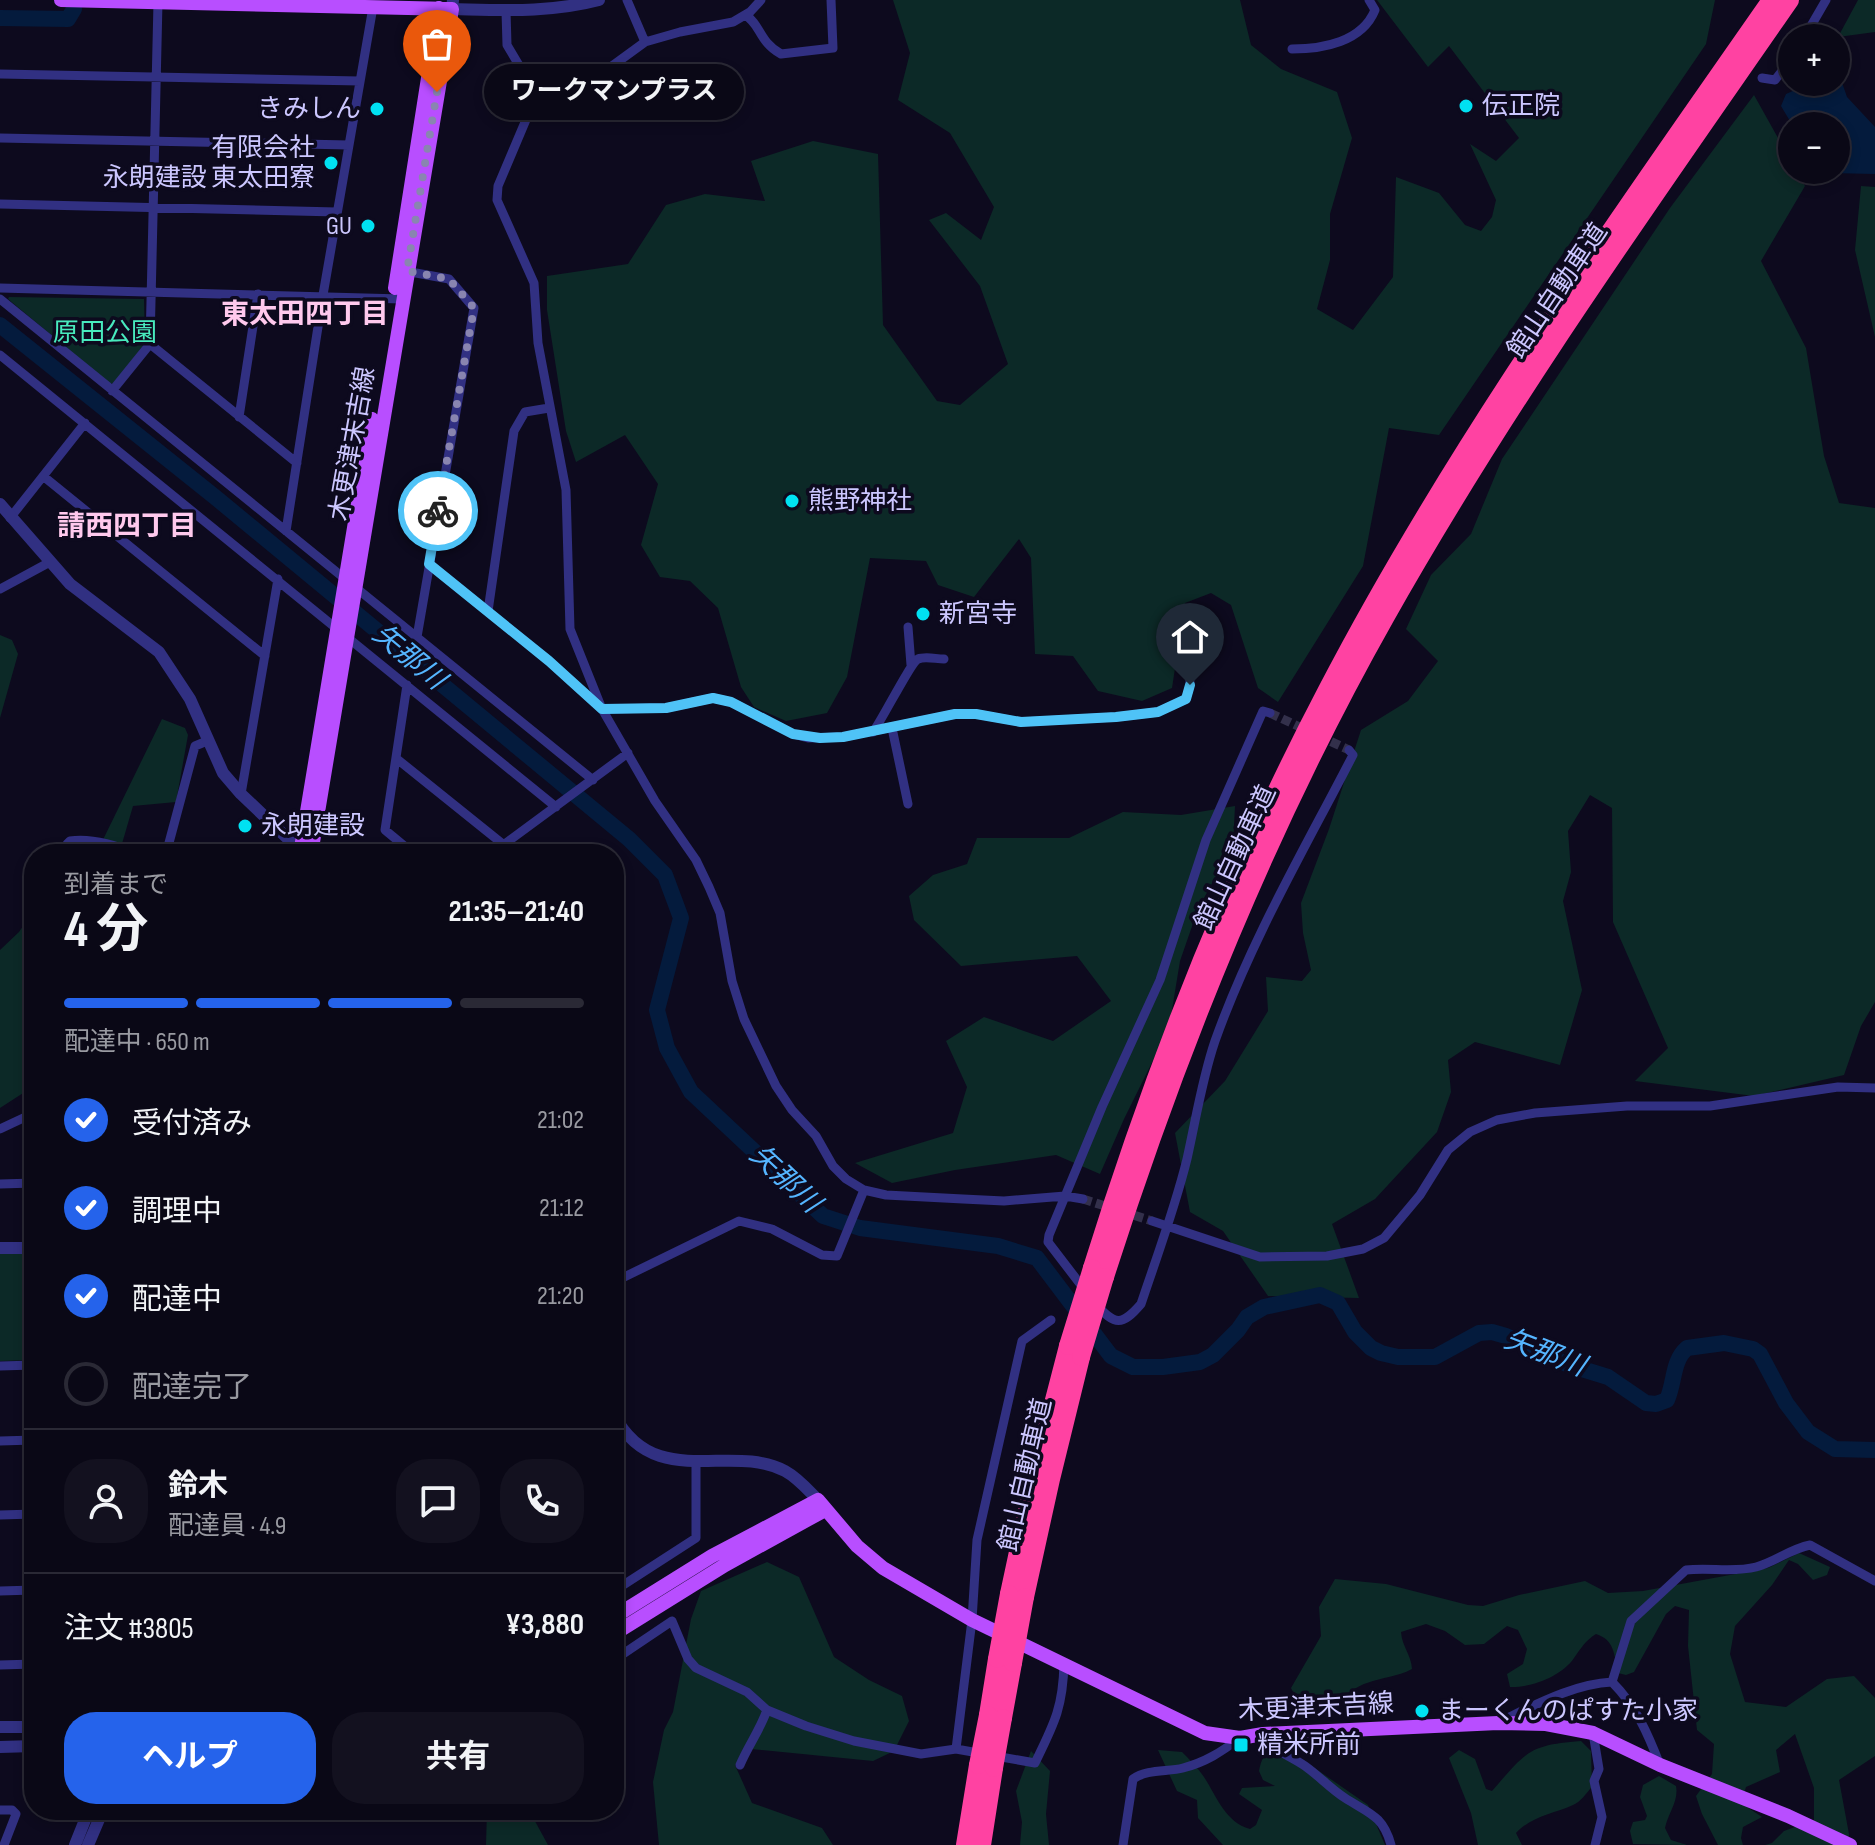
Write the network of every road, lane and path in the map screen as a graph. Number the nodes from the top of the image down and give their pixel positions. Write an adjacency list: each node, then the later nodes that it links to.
1 (61, 0): 2 (main road)
2 (96, 0): 11 (main road)
3 (599, 0): 14 (street)
4 (627, 0): 17 (street)
5 (761, 0): 15 (street)
6 (831, 0): 15 (street)
7 (1369, 0): 18 (street)
8 (1771, 0): 95 (highway, 館山自動車道)
9 (1790, 0): 95 (highway, 館山自動車道)
10 (1826, 0): 16 (street)
11 (158, 2): 13 (main road); 21 (street)
12 (446, 4): 13 (main road); 14 (street); 31 (main road, 木更津末吉線)
13 (373, 7): 23 (street)
14 (506, 11): 24 (street)
15 (745, 15): 17 (street)
16 (1812, 24)
17 (645, 42): 24 (street)
18 (1292, 49)
19 (0, 74): 21 (street)
20 (1778, 76): 22 (street)
21 (156, 77): 23 (street); 26 (street)
22 (1762, 78)
23 (360, 81): 27 (street)
24 (530, 81): 41 (street)
25 (0, 138): 26 (street)
26 (154, 141): 27 (street); 29 (street)
27 (349, 145): 30 (street)
28 (0, 204): 29 (street)
29 (153, 207): 30 (street); 33 (street)
30 (337, 212): 35 (street)
31 (402, 270): 36 (main road, 木更津末吉線); 50 (street)
32 (0, 288): 33 (street)
33 (151, 292): 34 (street); 38 (street)
34 (258, 294): 35 (street); 42 (street)
35 (323, 295): 36 (street); 44 (street)
36 (398, 298): 52 (main road, 木更津末吉線)
37 (0, 299): 40 (street)
38 (150, 344): 40 (street); 42 (street)
39 (0, 355): 43 (street)
40 (112, 391): 48 (street)
41 (549, 408): 54 (street); 63 (street)
42 (239, 417): 44 (street)
43 (85, 423): 45 (street); 51 (street)
44 (297, 463): 48 (street)
45 (43, 476): 47 (street); 58 (street)
46 (0, 504): 47 (street)
47 (10, 518): 49 (street)
48 (286, 531): 52 (street)
49 (50, 562): 53 (street); 67 (street)
50 (429, 564): 54 (street); 57 (street)
51 (278, 579): 56 (street); 58 (street)
52 (349, 582): 56 (main road, 木更津末吉線); 57 (street)
53 (0, 589)
54 (488, 611): 63 (street)
55 (908, 627): 61 (street)
56 (341, 631): 62 (street); 79 (main road, 木更津末吉線)
57 (417, 637): 71 (street)
58 (265, 656): 72 (street)
59 (1189, 658): 65 (street)
60 (944, 659): 61 (street)
61 (911, 665): 66 (street)
62 (407, 685): 70 (street); 74 (street)
63 (602, 709): 66 (street); 69 (street)
64 (1270, 713): 89 (street)
65 (892, 728): 66 (street); 73 (street)
66 (873, 732)
67 (207, 741): 72 (street); 77 (street)
68 (1349, 750): 92 (street)
69 (628, 753): 71 (street); 88 (street)
70 (397, 759): 80 (street); 81 (street)
71 (590, 782): 74 (street)
72 (241, 794): 78 (street)
73 (908, 804)
74 (558, 805): 82 (street)
75 (67, 844): 76 (street)
76 (101, 844)
77 (169, 844)
78 (294, 844)
79 (306, 844)
80 (402, 844)
81 (503, 844)
82 (505, 844)
83 (1875, 1088): 92 (street)
84 (24, 1119): 85 (street)
85 (0, 1129)
86 (24, 1183): 87 (street)
87 (0, 1184)
88 (864, 1190): 89 (street); 96 (street)
89 (1065, 1196): 90 (street); 92 (street)
90 (1083, 1199)
91 (1152, 1221): 92 (street)
92 (1168, 1224)
93 (0, 1248): 94 (street)
94 (24, 1248)
95 (1098, 1272): 133 (highway, 館山自動車道, bridge)
96 (624, 1277)
97 (1051, 1320): 113 (street)
98 (24, 1365): 99 (street)
99 (0, 1366)
100 (624, 1429): 103 (street)
101 (24, 1440): 102 (street)
102 (0, 1441)
103 (696, 1462): 104 (street); 108 (street)
104 (822, 1505): 111 (main road); 112 (main road); 113 (main road, 木更津末吉線)
105 (24, 1514): 106 (street)
106 (0, 1515)
107 (1875, 1581): 120 (street)
108 (624, 1585)
109 (24, 1590): 110 (street)
110 (0, 1591)
111 (668, 1602): 114 (street); 115 (main road)
112 (624, 1611)
113 (972, 1620): 117 (main road, 木更津末吉線); 130 (street)
114 (672, 1621): 116 (street); 121 (street)
115 (624, 1628)
116 (624, 1653)
117 (1064, 1663): 127 (main road, 木更津末吉線); 130 (street)
118 (24, 1664): 119 (street)
119 (0, 1665)
120 (1612, 1682): 122 (street); 132 (street)
121 (767, 1710): 130 (street); 131 (street)
122 (1498, 1723): 125 (main road, 木更津末吉線); 126 (main road, 木更津末吉線)
123 (0, 1727): 124 (street)
124 (24, 1727)
125 (1593, 1733): 132 (main road, 木更津末吉線); 144 (street)
126 (1259, 1735): 127 (main road, 木更津末吉線); 143 (street)
127 (1240, 1738): 142 (street)
128 (24, 1746): 129 (street)
129 (0, 1747)
130 (956, 1749)
131 (740, 1765)
132 (1660, 1765): 145 (main road, 木更津末吉線)
133 (986, 1766): 140 (highway, 館山自動車道); 141 (highway, 館山自動車道)
134 (0, 1810): 137 (street)
135 (85, 1820): 138 (street)
136 (99, 1820): 139 (street)
137 (4, 1845)
138 (75, 1845)
139 (88, 1845)
140 (965, 1845)
141 (982, 1845)
142 (1123, 1845)
143 (1391, 1845)
144 (1595, 1845)
145 (1850, 1845)

